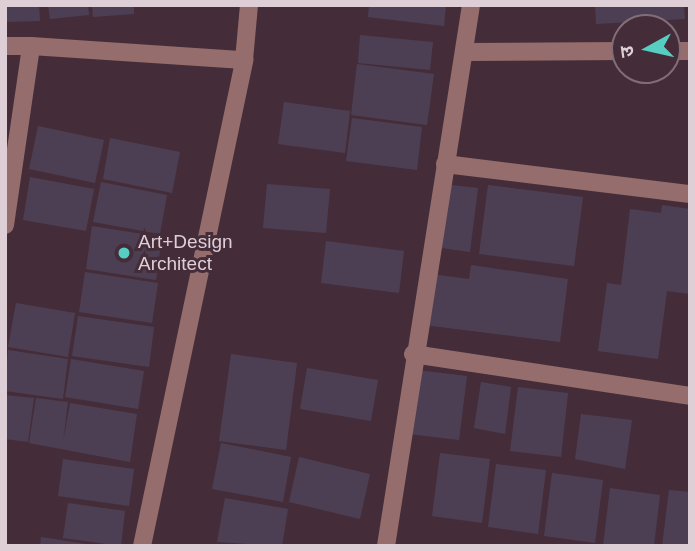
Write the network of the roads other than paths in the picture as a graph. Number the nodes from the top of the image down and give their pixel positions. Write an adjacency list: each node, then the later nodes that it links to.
1 (249, 5): 7 (street)
2 (471, 5): 6 (street)
3 (5, 46): 4 (street)
4 (32, 46): 7 (street); 10 (street)
5 (611, 51): 6 (street)
6 (464, 52): 8 (street)
7 (244, 60): 13 (street)
8 (445, 164): 9 (street); 11 (street)
9 (690, 194)
10 (5, 225)
11 (413, 354): 12 (street); 14 (street)
12 (690, 396)
13 (142, 546)
14 (388, 546)

